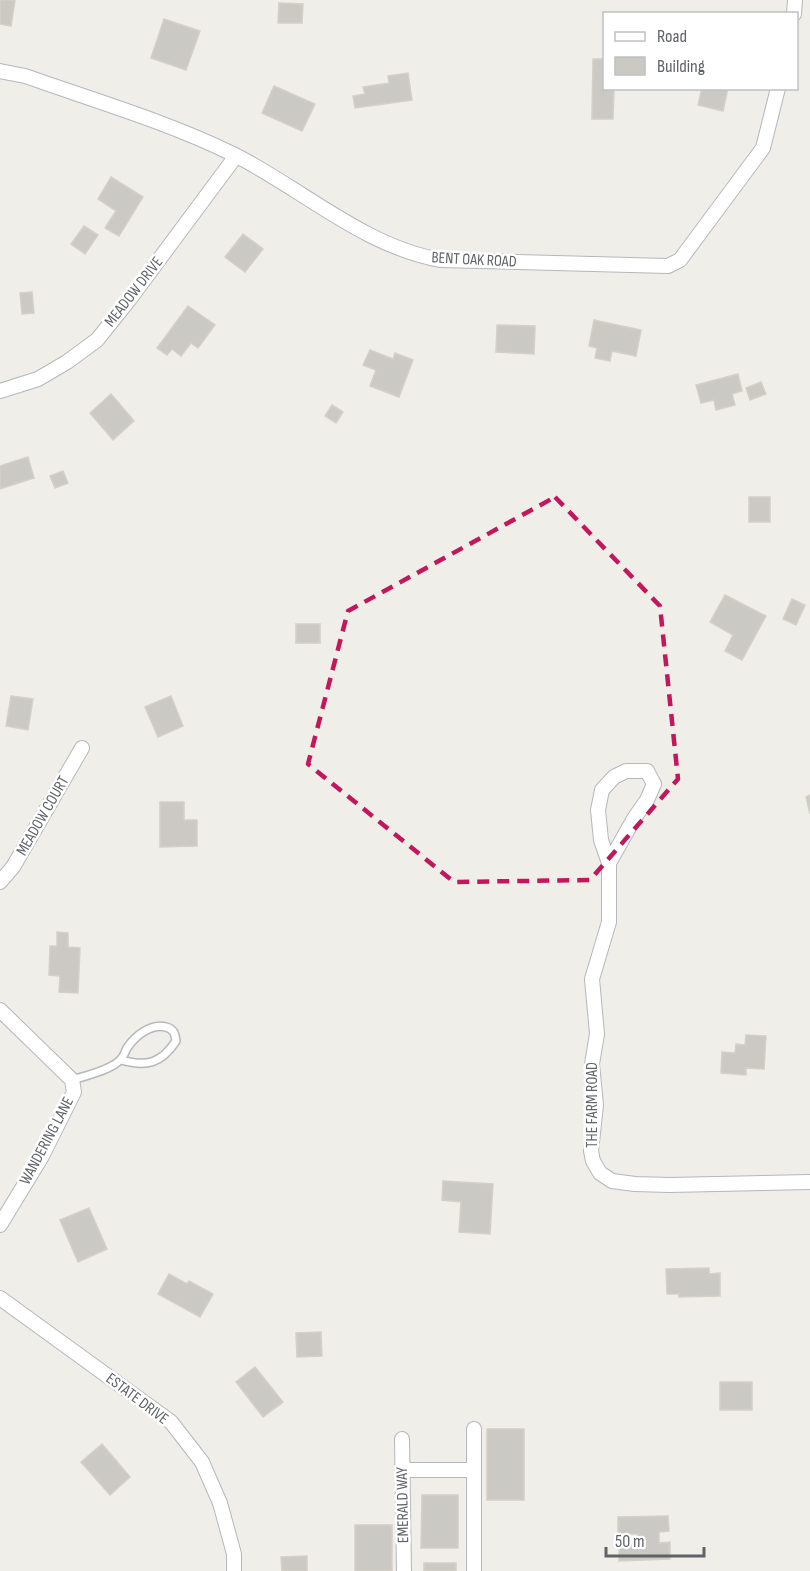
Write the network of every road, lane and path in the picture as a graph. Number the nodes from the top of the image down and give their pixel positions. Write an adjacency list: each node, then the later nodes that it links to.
1 (0, 71): 3 (street, BENT OAK ROAD)
2 (778, 90): 3 (street, BENT OAK ROAD)
3 (236, 156): 4 (street, MEADOW DRIVE)
4 (0, 391)
5 (82, 748): 7 (street, MEADOW COURT)
6 (609, 863): 6 (street, THE FARM ROAD); 11 (street, THE FARM ROAD)
7 (0, 882)
8 (0, 1010): 10 (street, WANDERING LANE)
9 (121, 1060): 9 (lane); 10 (lane)
10 (72, 1080): 12 (street, WANDERING LANE)
11 (810, 1182)
12 (0, 1225)
13 (0, 1298): 18 (street, ESTATE DRIVE)
14 (474, 1429): 17 (street)
15 (402, 1439): 16 (street, EMERALD WAY)
16 (403, 1470): 17 (street); 19 (street, EMERALD WAY)
17 (474, 1470): 20 (street)
18 (234, 1571)
19 (404, 1571)
20 (474, 1571)

